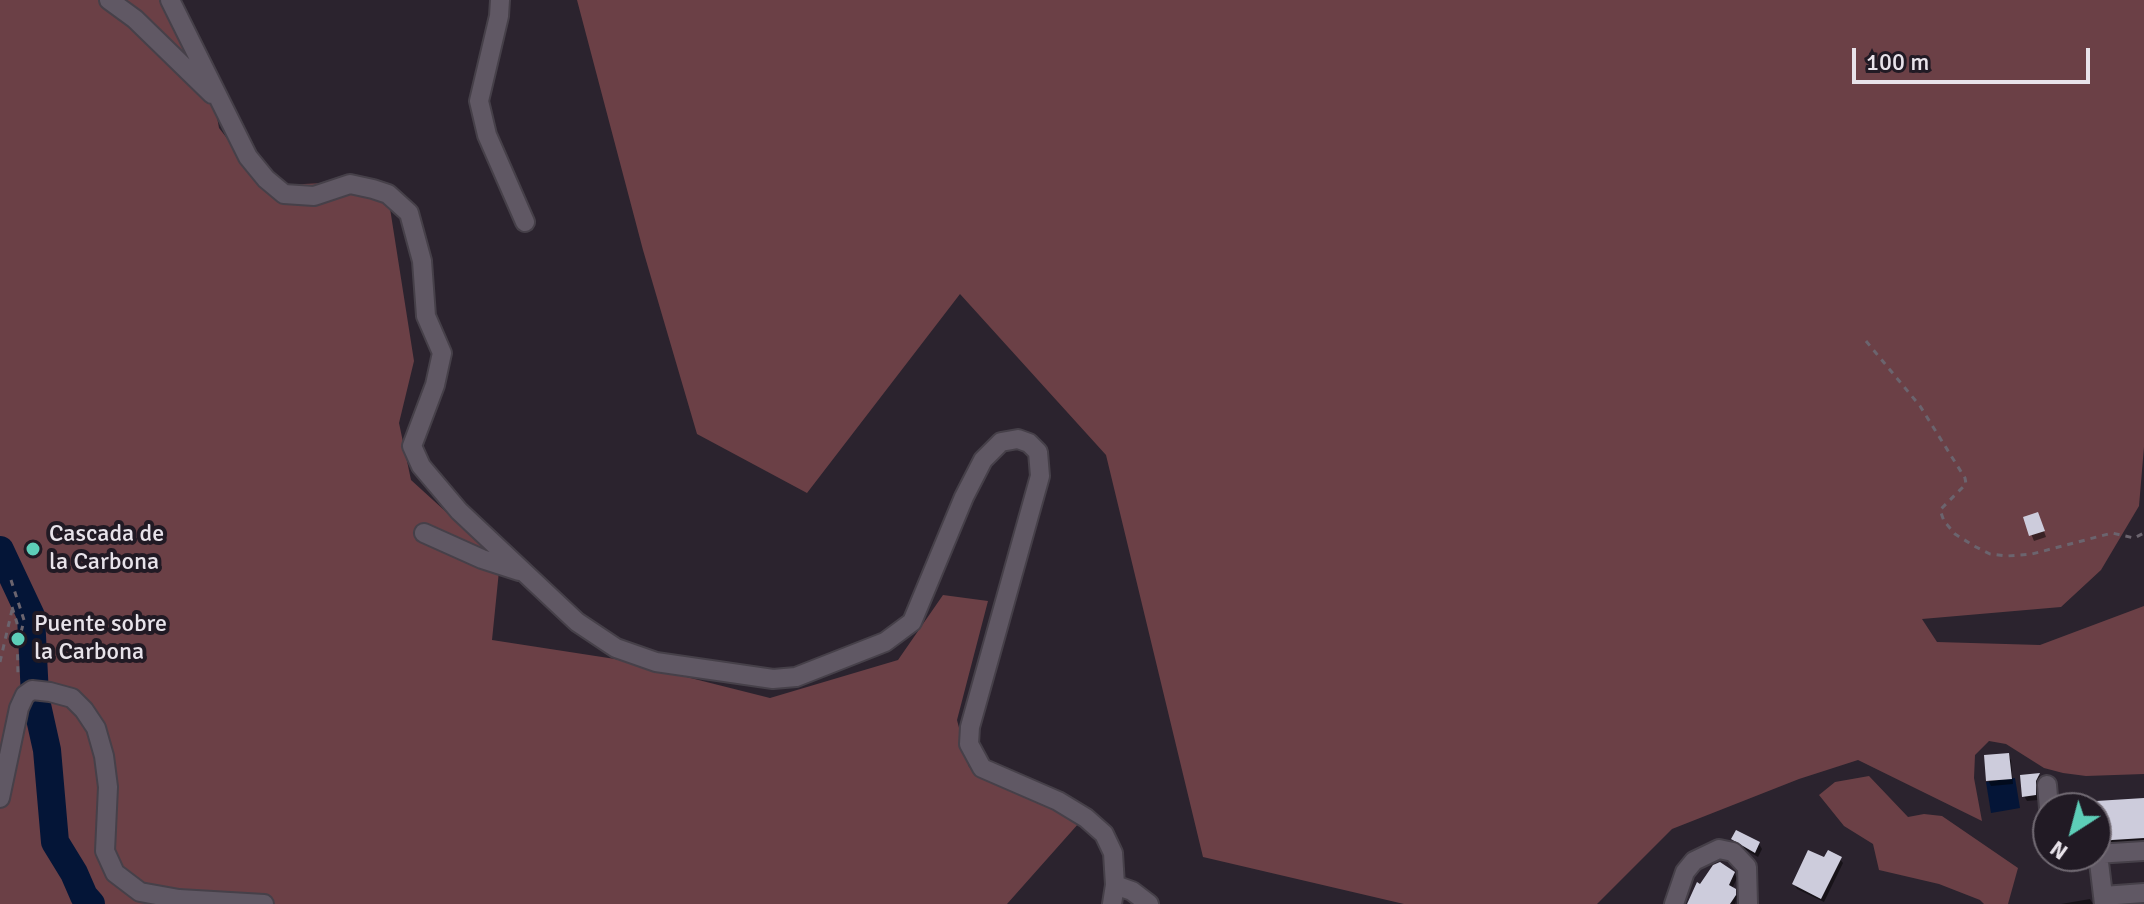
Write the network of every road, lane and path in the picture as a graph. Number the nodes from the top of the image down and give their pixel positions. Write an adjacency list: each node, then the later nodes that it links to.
1 (109, 0): 4 (street)
2 (170, 0): 4 (street)
3 (500, 0): 5 (street)
4 (222, 104): 9 (street)
5 (525, 222)
6 (1866, 341): 8 (path)
7 (424, 533): 9 (street)
8 (2144, 533)
9 (525, 574): 21 (street)
10 (11, 580): 11 (path)
11 (17, 651): 12 (path); 13 (path)
12 (0, 662)
13 (33, 687): 16 (street); 23 (street)
14 (2047, 785): 15 (street)
15 (2048, 792)
16 (0, 798)
17 (2144, 851): 18 (street)
18 (2112, 853)
19 (2099, 872): 22 (street)
20 (2144, 893): 22 (street)
21 (1114, 895): 24 (street)
22 (2103, 900)
23 (264, 904)
24 (1149, 904)
25 (1674, 904): 26 (street)
26 (1748, 904)

